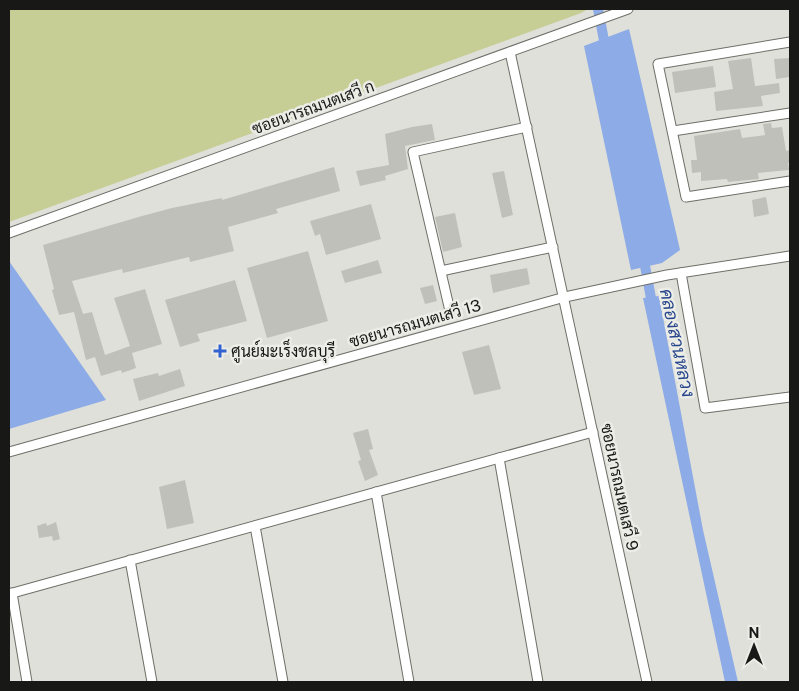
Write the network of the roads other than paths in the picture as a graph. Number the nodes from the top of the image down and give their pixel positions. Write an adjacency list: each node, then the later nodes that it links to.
1 (627, 9): 3 (street, ซอยนารถมนตเสวี ก)
2 (790, 42): 6 (street)
3 (510, 52): 5 (street, ซอยนารถมนตเสวี 9); 8 (street, ซอยนารถมนตเสวี ก)
4 (790, 113): 6 (street)
5 (527, 127): 9 (street, ซอยนารถมนตเสวี 9); 11 (street)
6 (673, 131): 7 (street)
7 (790, 182)
8 (9, 233)
9 (553, 247): 11 (street); 13 (street, ซอยนารถมนตเสวี 9)
10 (790, 256): 12 (street)
11 (441, 271): 14 (street)
12 (681, 272): 13 (street, ซอยนารถมนตเสวี 13); 15 (street)
13 (564, 297): 16 (street, ซอยนารถมนตเสวี 9); 17 (street, ซอยนารถมนตเสวี 13)
14 (450, 311)
15 (790, 397)
16 (593, 432): 18 (street); 28 (street, ซอยนารถมนตเสวี 9)
17 (9, 452)
18 (500, 458): 19 (street); 27 (street)
19 (376, 492): 20 (street); 26 (street)
20 (255, 526): 21 (street); 25 (street)
21 (130, 560): 22 (street); 24 (street)
22 (10, 594): 23 (street)
23 (27, 682)
24 (152, 682)
25 (283, 682)
26 (410, 682)
27 (538, 682)
28 (647, 682)

